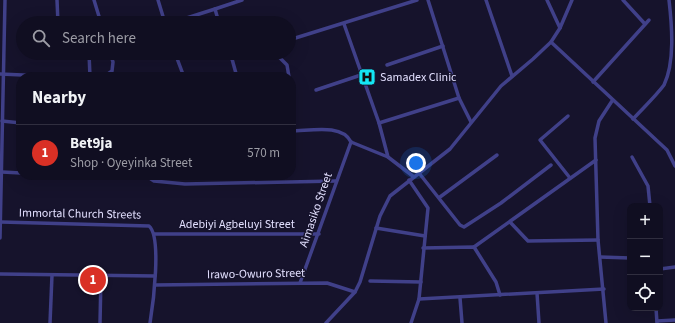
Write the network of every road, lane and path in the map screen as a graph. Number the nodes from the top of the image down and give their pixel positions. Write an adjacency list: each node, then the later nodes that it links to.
1 (5, 0): 37 (street)
2 (58, 0): 14 (street)
3 (94, 0): 15 (street)
4 (158, 0): 16 (street)
5 (242, 0): 13 (street)
6 (417, 0): 20 (street)
7 (428, 0): 25 (street)
8 (486, 0): 40 (street)
9 (548, 0): 22 (street)
10 (572, 0): 22 (street)
11 (623, 0): 21 (street)
12 (669, 0): 46 (street)
13 (215, 9): 17 (street); 18 (street)
14 (58, 16)
15 (99, 16)
16 (163, 16)
17 (193, 16)
18 (218, 16)
19 (649, 20): 21 (street)
20 (344, 24): 23 (street); 39 (street)
21 (645, 24): 41 (street)
22 (560, 28): 24 (street)
23 (296, 38)
24 (551, 42): 40 (street); 41 (street)
25 (443, 46): 31 (street); 43 (street)
26 (89, 60): 32 (street)
27 (112, 60): 33 (street)
28 (178, 60): 34 (street)
29 (232, 60): 35 (street)
30 (282, 60): 36 (street)
31 (387, 65)
32 (90, 72)
33 (111, 72)
34 (182, 72)
35 (236, 72)
36 (288, 72)
37 (2, 74): 38 (street); 47 (street)
38 (16, 75)
39 (361, 75): 42 (street); 50 (street)
40 (512, 76): 49 (street)
41 (593, 82): 44 (street)
42 (316, 90)
43 (459, 98): 49 (street); 50 (street)
44 (612, 101): 46 (street); 57 (street)
45 (568, 116): 65 (street)
46 (633, 119): 59 (street)
47 (2, 121): 48 (street); 51 (street)
48 (16, 122)
49 (471, 122): 62 (street)
50 (378, 123): 55 (street)
51 (1, 128): 60 (street)
52 (296, 131): 53 (street)
53 (351, 142): 55 (street); 68 (street, Aimasiko Street)
54 (497, 155): 69 (street)
55 (388, 157): 63 (street)
56 (632, 157): 70 (street)
57 (596, 160): 65 (street); 79 (street)
58 (551, 165): 69 (street)
59 (675, 166)
60 (2, 172): 61 (street); 64 (street)
61 (16, 173)
62 (419, 173): 63 (street); 69 (street)
63 (414, 177): 67 (street)
64 (1, 178): 71 (street)
65 (570, 178): 72 (street)
66 (152, 180): 68 (street)
67 (409, 180): 73 (street); 77 (street)
68 (336, 181): 76 (street, Aimasiko Street)
69 (440, 197)
70 (650, 203)
71 (1, 222): 74 (street); 75 (street, Immortal Church Streets)
72 (510, 222): 79 (street); 80 (street)
73 (376, 228): 77 (street); 95 (street)
74 (0, 231): 78 (street)
75 (154, 234): 76 (street, Adebiyi Agbeluyi Street); 89 (street)
76 (319, 234): 92 (street, Aimasiko Street)
77 (425, 236): 81 (street)
78 (0, 238)
79 (598, 240): 82 (street)
80 (474, 247): 81 (street); 97 (street)
81 (423, 248): 91 (street)
82 (600, 257): 83 (street); 94 (street)
83 (627, 258)
84 (675, 267): 85 (street)
85 (663, 269)
86 (0, 274): 87 (street)
87 (52, 275): 88 (street); 103 (street)
88 (101, 276): 89 (street); 104 (street)
89 (155, 276): 93 (street)
90 (370, 281): 91 (street)
91 (421, 282): 99 (street)
92 (300, 283): 93 (street, Irawo-Owuro Street); 95 (street, Irawo-Owuro Street)
93 (155, 285): 105 (street)
94 (604, 289): 96 (street); 110 (street)
95 (355, 292): 106 (street)
96 (537, 293): 97 (street); 109 (street)
97 (500, 295): 98 (street)
98 (460, 298): 99 (street); 108 (street)
99 (419, 299): 107 (street)
100 (656, 311): 102 (street)
101 (675, 320): 102 (street)
102 (657, 322)
103 (50, 323)
104 (100, 323)
105 (150, 323)
106 (326, 323)
107 (411, 323)
108 (462, 323)
109 (539, 323)
110 (606, 323)

